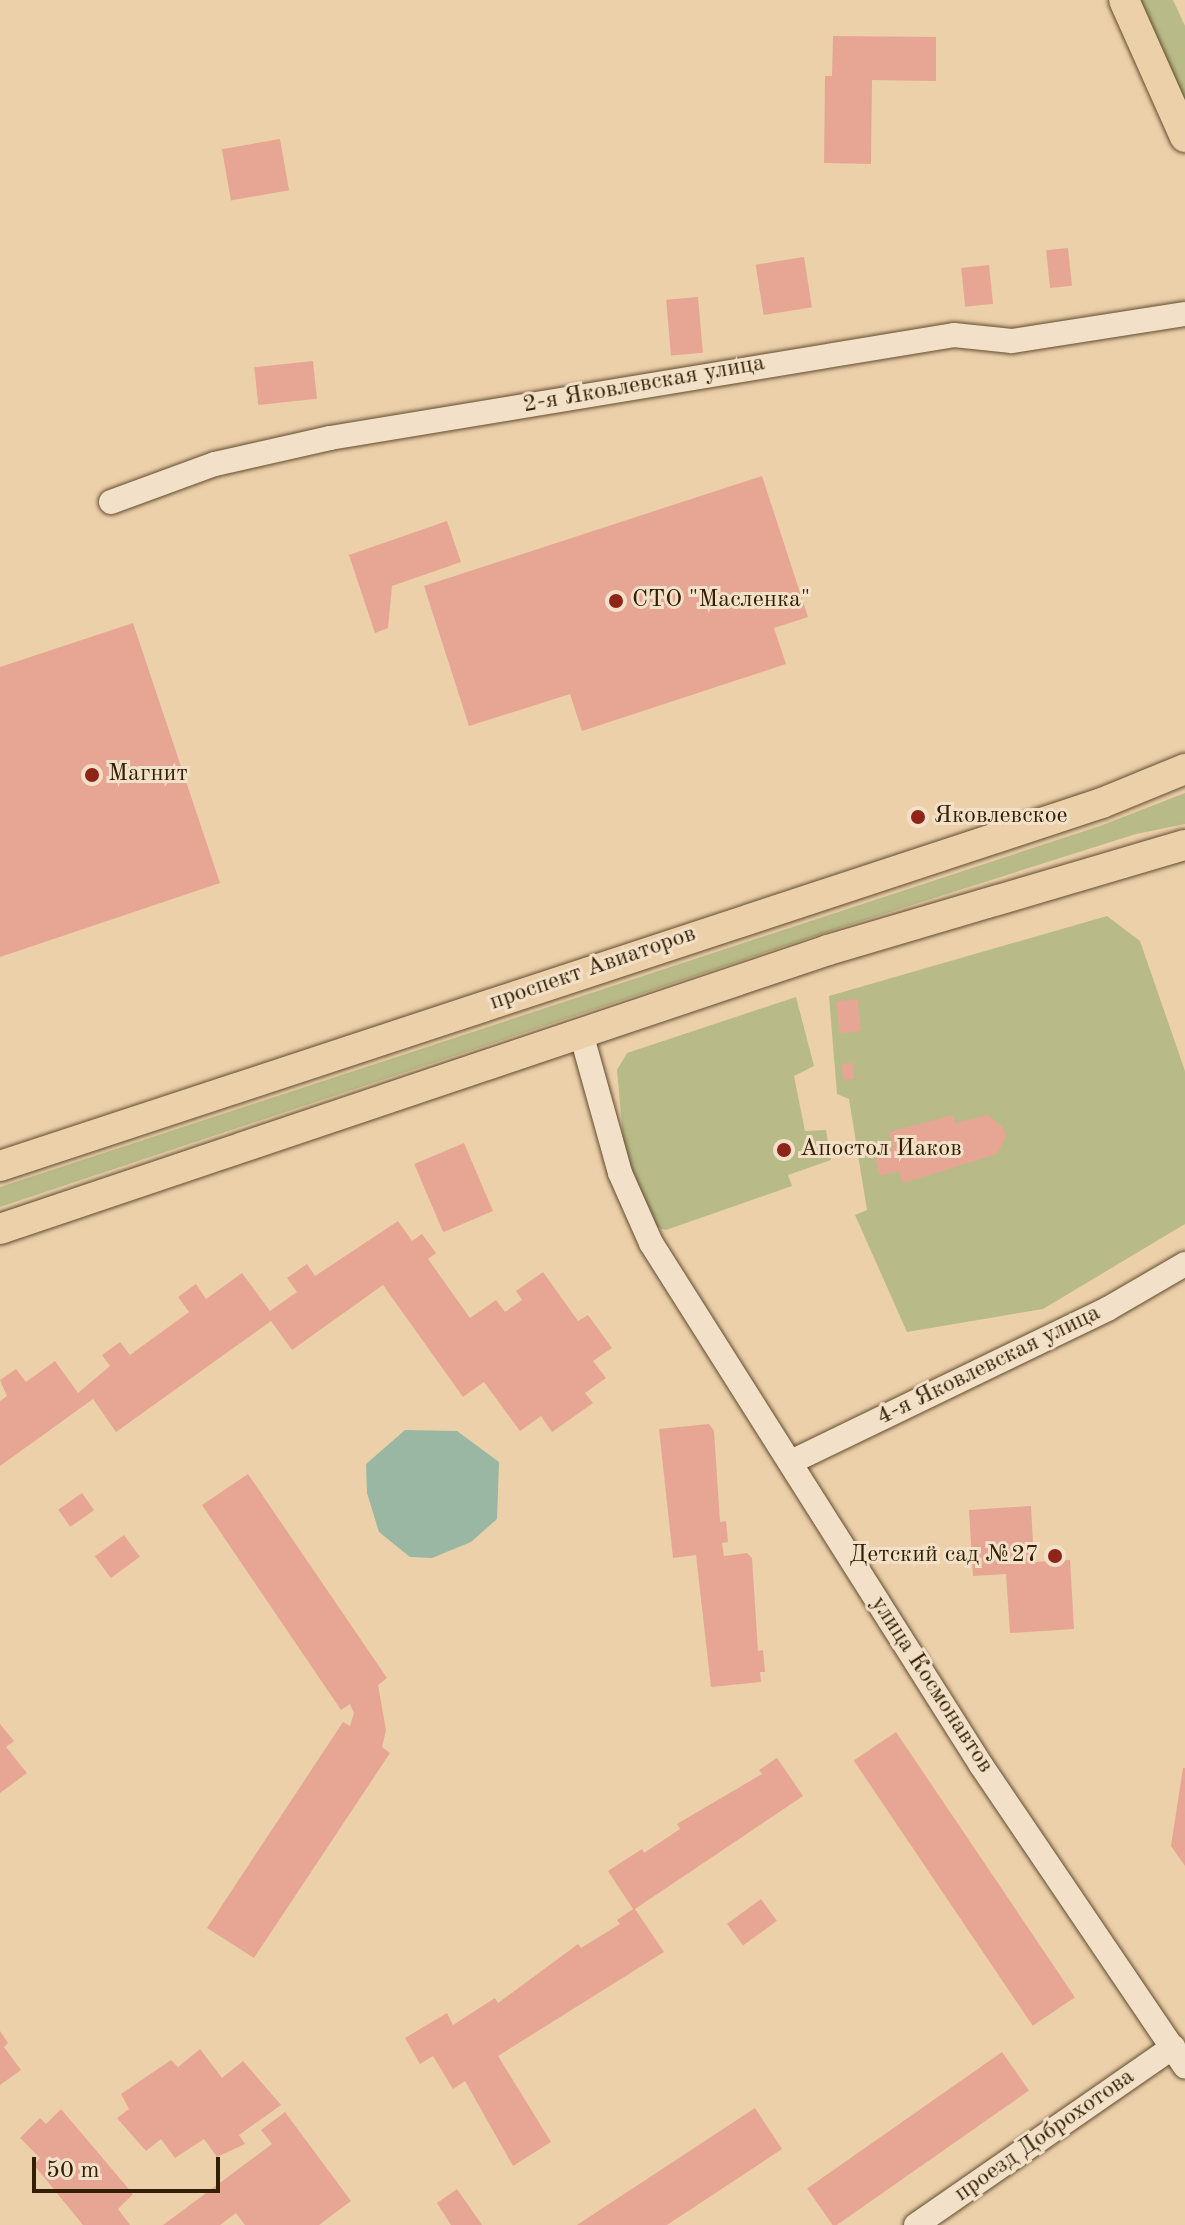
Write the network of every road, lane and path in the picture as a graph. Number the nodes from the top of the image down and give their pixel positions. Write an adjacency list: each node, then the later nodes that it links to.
1 (1124, 0): 2 (main road)
2 (1185, 137)
3 (1185, 314): 4 (street, 2-я Яковлевская улица)
4 (111, 502)
5 (1185, 769): 8 (main road, проспект Авиаторов)
6 (1185, 845): 7 (main road)
7 (581, 1033): 9 (main road); 11 (street, улица Космонавтов)
8 (0, 1166)
9 (0, 1229)
10 (1185, 1264): 11 (street, 4-я Яковлевская улица)
11 (791, 1462): 12 (street, улица Космонавтов)
12 (1179, 2056): 13 (street, проезд Доброхотова)
13 (916, 2225)

